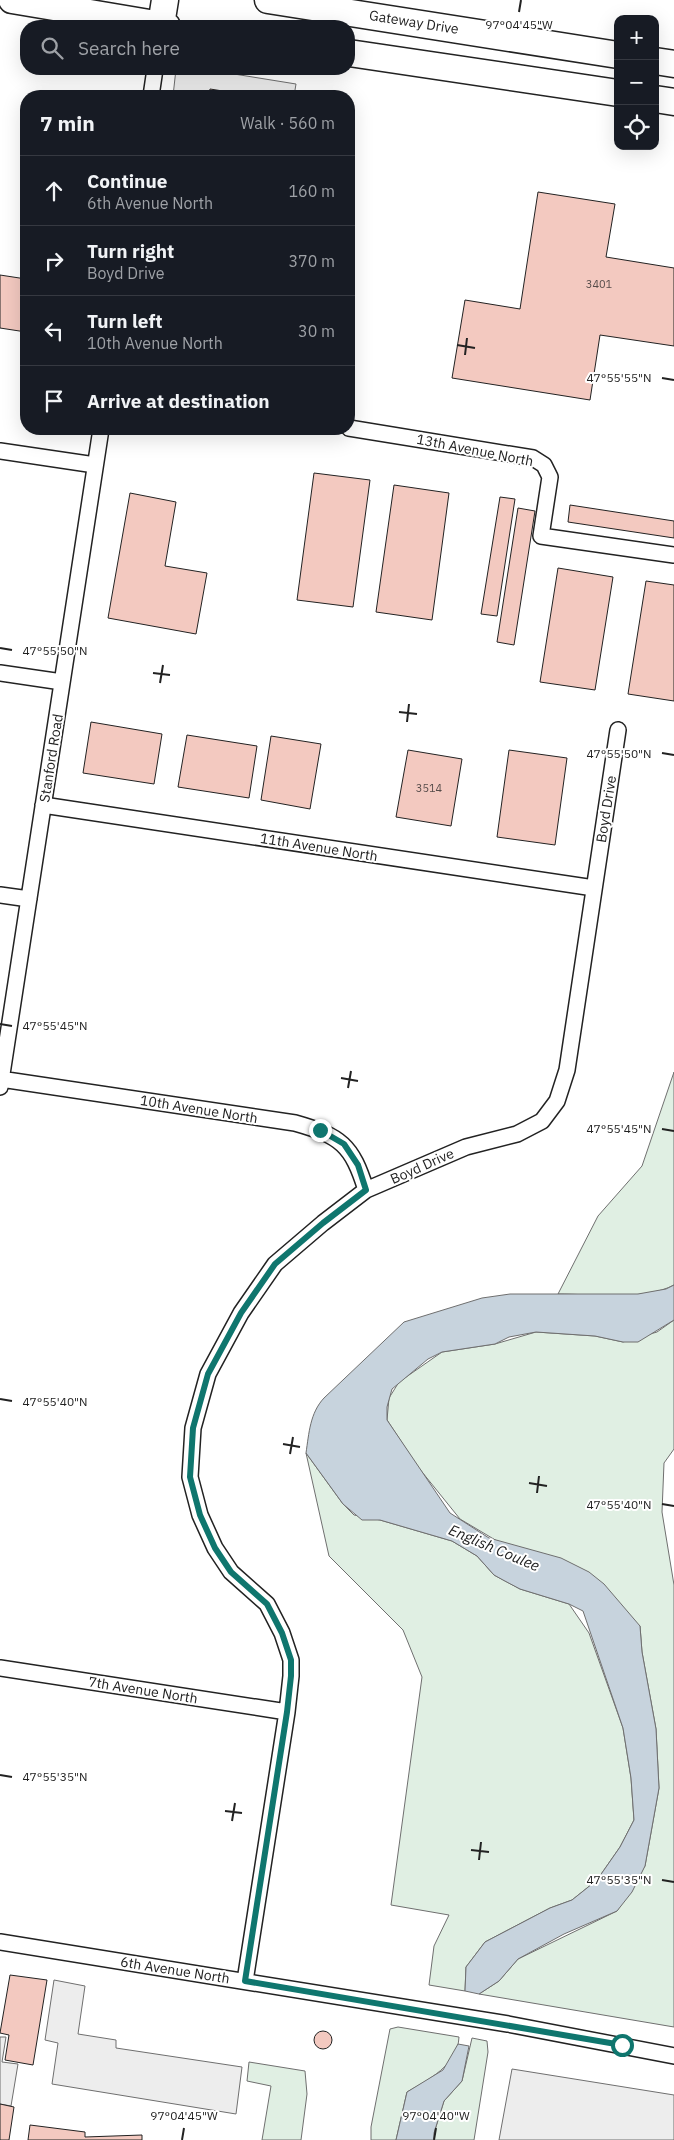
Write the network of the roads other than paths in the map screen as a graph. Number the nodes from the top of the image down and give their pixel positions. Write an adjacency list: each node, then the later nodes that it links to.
1 (12, 0): 4 (highway)
2 (165, 0): 5 (highway)
3 (268, 0): 6 (highway, Gateway Drive)
4 (128, 20)
5 (163, 20)
6 (527, 40): 7 (highway, Gateway Drive); 12 (highway)
7 (614, 54)
8 (355, 55): 12 (highway)
9 (659, 62): 10 (highway)
10 (674, 64)
11 (154, 75): 13 (street)
12 (522, 79): 14 (highway)
13 (152, 90)
14 (614, 92)
15 (659, 100): 16 (highway)
16 (674, 102)
17 (355, 429): 21 (street, 13th Avenue North)
18 (100, 435): 20 (street, Stanford Road)
19 (0, 451): 20 (street)
20 (95, 465): 23 (street, Stanford Road)
21 (674, 555)
22 (0, 673): 23 (street)
23 (62, 682): 25 (street, Stanford Road)
24 (618, 730): 26 (street, Boyd Drive)
25 (43, 805): 26 (street, 11th Avenue North); 28 (street, Stanford Road)
26 (594, 888): 30 (street, Boyd Drive)
27 (0, 894): 28 (street)
28 (30, 899): 29 (street, Stanford Road)
29 (0, 1082): 30 (street, 10th Avenue North)
30 (366, 1190): 32 (street, Boyd Drive)
31 (0, 1668): 32 (street, 7th Avenue North)
32 (287, 1712): 34 (street, Boyd Drive)
33 (0, 1942): 34 (street, 6th Avenue North)
34 (245, 1981): 35 (street, 6th Avenue North)
35 (674, 2056)

